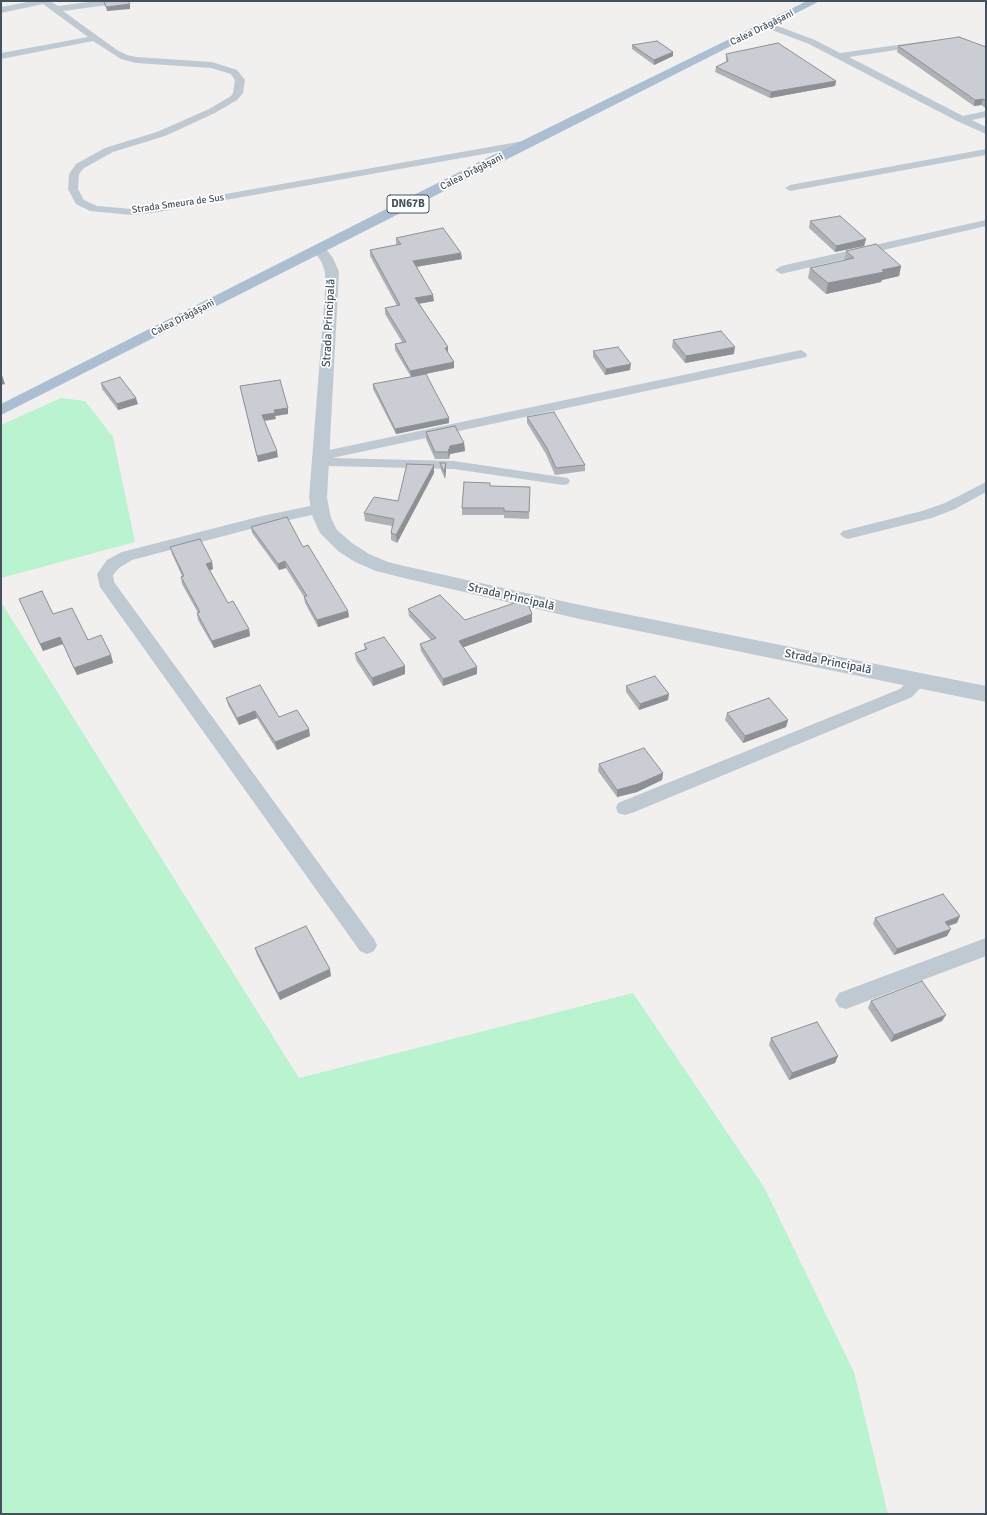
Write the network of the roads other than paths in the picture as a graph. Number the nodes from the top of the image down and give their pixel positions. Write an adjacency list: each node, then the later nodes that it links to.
1 (45, 1): 4 (street, Strada Smeura de Sus); 5 (street)
2 (115, 1): 4 (street)
3 (815, 1): 6 (main road, Calea Drăgășani / DN67B)
4 (56, 9): 7 (street, Strada Smeura de Sus)
5 (1, 10)
6 (767, 25): 10 (street); 14 (main road, Calea Drăgășani / DN67B)
7 (95, 38): 9 (street); 14 (street, Strada Smeura de Sus)
8 (933, 41): 10 (street)
9 (1, 56)
10 (838, 56): 12 (street)
11 (986, 114): 12 (street)
12 (961, 119): 13 (street)
13 (986, 131)
14 (529, 143): 18 (main road, Calea Drăgășani / DN67B)
15 (986, 152): 16 (street)
16 (790, 188)
17 (986, 223): 19 (street)
18 (319, 249): 21 (main road, Calea Drăgășani / DN67B); 22 (street, Strada Principală)
19 (781, 270)
20 (801, 354): 22 (street)
21 (1, 410)
22 (319, 459): 23 (street); 25 (street, Strada Principală)
23 (563, 481)
24 (986, 486): 26 (street)
25 (320, 509): 27 (street, Strada Principală); 30 (street)
26 (848, 534)
27 (918, 680): 28 (street, Strada Principală); 29 (street)
28 (986, 694)
29 (625, 808)
30 (367, 945)
31 (986, 947): 32 (street)
32 (846, 1000)

